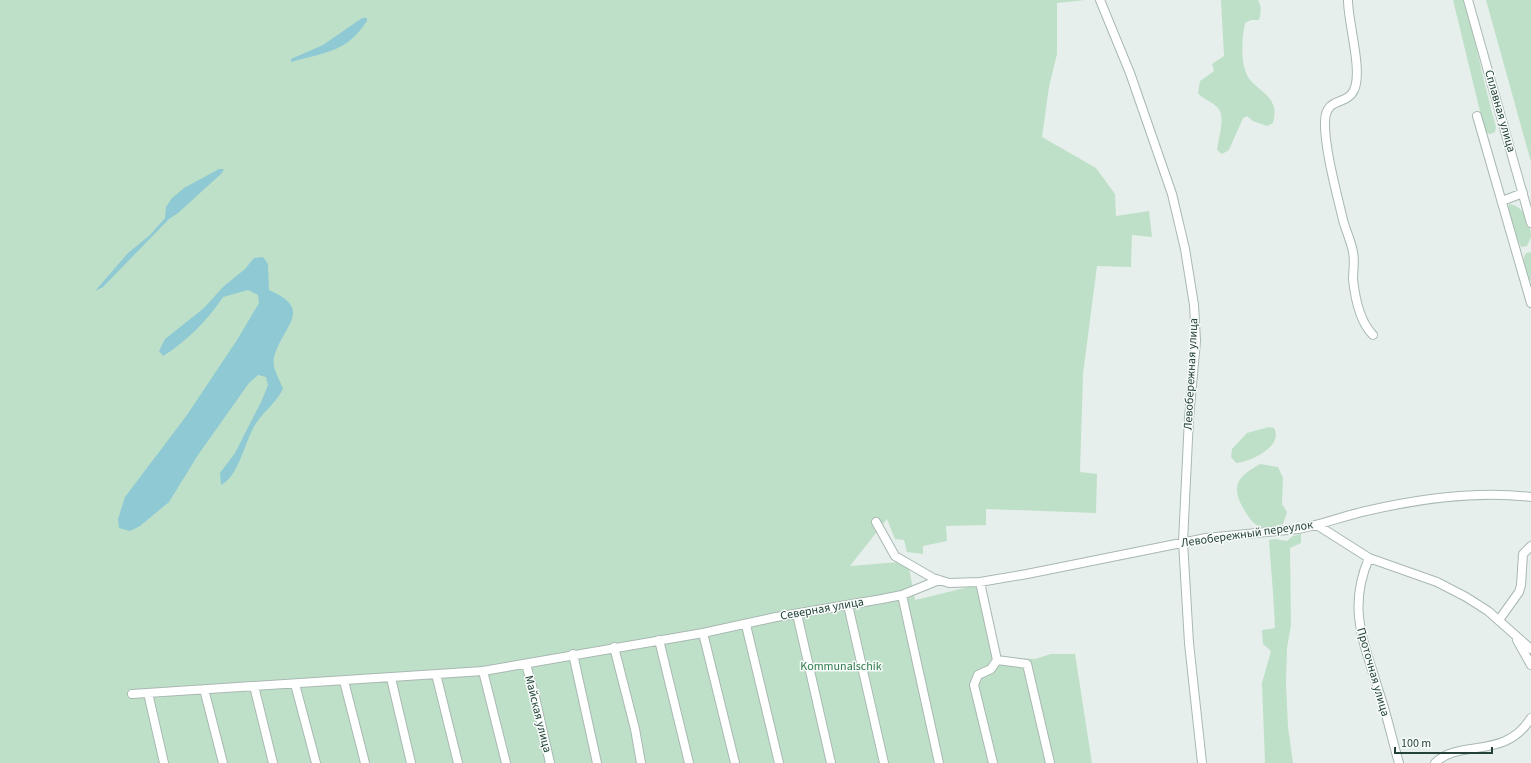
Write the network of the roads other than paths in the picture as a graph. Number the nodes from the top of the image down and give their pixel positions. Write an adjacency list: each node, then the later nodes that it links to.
1 (1100, 0): 13 (street, Левобережная улица)
2 (1348, 0): 9 (street)
3 (1468, 0): 5 (street, Сплавная улица)
4 (1478, 116): 6 (street)
5 (1523, 193): 6 (street); 7 (street, Сплавная улица)
6 (1502, 202): 8 (street)
7 (1531, 223)
8 (1531, 303)
9 (1374, 335)
10 (1531, 497): 12 (street, Левобережный переулок)
11 (876, 522): 16 (street)
12 (1317, 526): 13 (street, Левобережный переулок); 15 (street)
13 (1183, 542): 17 (street, Левобережный переулок); 61 (street, Левобережная улица)
14 (1531, 546): 21 (street)
15 (1368, 558): 21 (street); 62 (street, Проточная улица)
16 (939, 580): 17 (street, Левобережный переулок); 18 (street, Северная улица)
17 (980, 582): 29 (street)
18 (902, 595): 19 (street, Северная улица); 58 (street)
19 (848, 605): 20 (street, Северная улица); 57 (street)
20 (797, 614): 22 (street, Северная улица); 56 (street)
21 (1499, 620): 24 (street)
22 (746, 625): 23 (street, Северная улица); 55 (street)
23 (703, 633): 25 (street, Северная улица); 54 (street)
24 (1514, 634): 27 (street); 31 (street)
25 (659, 640): 26 (street, Северная улица); 53 (street)
26 (614, 647): 28 (street, Северная улица); 52 (street)
27 (1531, 649)
28 (573, 654): 30 (street, Северная улица); 51 (street)
29 (997, 660): 59 (street); 60 (street)
30 (526, 664): 32 (street, Северная улица); 50 (street, Майская улица)
31 (1531, 665)
32 (483, 671): 33 (street, Северная улица); 49 (street)
33 (436, 674): 34 (street, Северная улица); 48 (street)
34 (391, 678): 35 (street, Северная улица); 47 (street)
35 (344, 681): 36 (street, Северная улица); 46 (street)
36 (294, 684): 37 (street, Северная улица); 45 (street)
37 (254, 686): 38 (street, Северная улица); 44 (street)
38 (204, 689): 39 (street, Северная улица); 43 (street)
39 (148, 693): 40 (street, Северная улица); 42 (street)
40 (132, 694)
41 (1531, 718): 63 (street)
42 (164, 763)
43 (223, 763)
44 (273, 763)
45 (316, 763)
46 (365, 763)
47 (411, 763)
48 (458, 763)
49 (506, 763)
50 (550, 763)
51 (597, 763)
52 (641, 763)
53 (689, 763)
54 (735, 763)
55 (779, 763)
56 (831, 763)
57 (884, 763)
58 (939, 763)
59 (992, 763)
60 (1050, 763)
61 (1202, 763)
62 (1399, 763)
63 (1435, 763)

